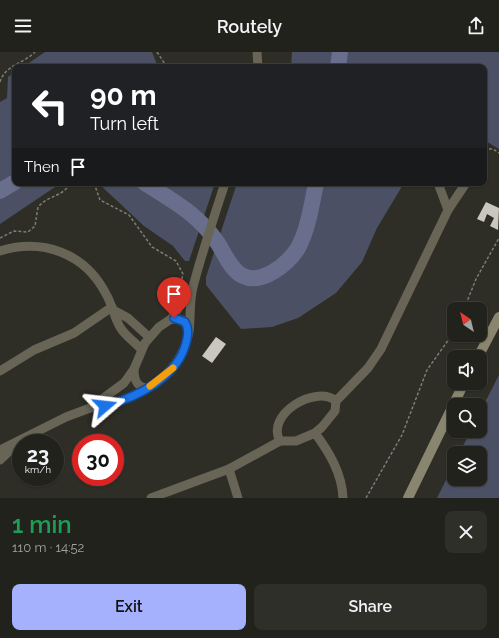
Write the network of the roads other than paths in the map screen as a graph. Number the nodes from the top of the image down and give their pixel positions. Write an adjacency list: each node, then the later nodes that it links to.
1 (257, 52): 2 (street)
2 (258, 64)
3 (224, 186): 8 (street)
4 (439, 186): 6 (street)
5 (464, 186): 6 (street)
6 (448, 210): 20 (street)
7 (0, 251): 9 (street)
8 (192, 289): 11 (street); 12 (street)
9 (113, 309): 13 (street); 14 (street); 17 (street)
10 (499, 317): 15 (main road)
11 (170, 319): 12 (street); 13 (street)
12 (188, 333): 18 (street)
13 (149, 337): 14 (street)
14 (141, 349): 16 (street)
15 (482, 350)
16 (134, 369): 18 (street); 21 (street)
17 (0, 371)
18 (147, 388): 21 (street)
19 (461, 390): 33 (main road)
20 (336, 401): 22 (street); 24 (street)
21 (90, 408): 23 (street)
22 (315, 433): 24 (street); 32 (street)
23 (30, 434)
24 (280, 441): 29 (street)
25 (12, 444): 27 (street)
26 (12, 448): 28 (street)
27 (0, 450)
28 (0, 460)
29 (229, 469): 30 (street); 31 (street)
30 (151, 498)
31 (238, 498)
32 (342, 498)
33 (408, 498)

